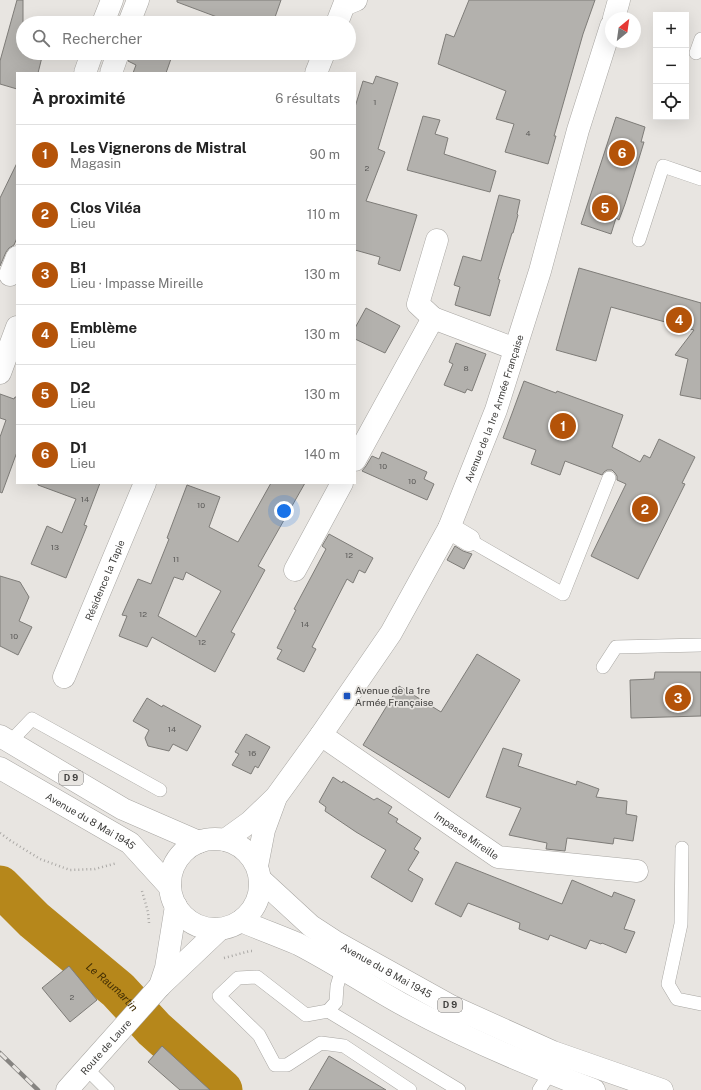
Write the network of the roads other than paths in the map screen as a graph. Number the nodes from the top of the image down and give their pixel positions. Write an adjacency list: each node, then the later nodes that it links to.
1 (112, 0): 6 (street)
2 (138, 0): 7 (street)
3 (356, 0): 8 (street)
4 (619, 0): 5 (street)
5 (616, 12)
6 (106, 16)
7 (132, 16)
8 (340, 16)
9 (701, 39): 11 (lane)
10 (605, 45): 23 (street, Avenue de la 1re Armée Française)
11 (696, 53)
12 (90, 60): 15 (street)
13 (116, 60): 16 (street)
14 (321, 60): 17 (street)
15 (85, 72)
16 (111, 72)
17 (316, 72)
18 (701, 179): 20 (lane)
19 (437, 240): 21 (street)
20 (640, 240)
21 (433, 318): 23 (street); 25 (street)
22 (16, 330): 24 (street)
23 (515, 349): 29 (street, Avenue de la 1re Armée Française)
24 (0, 373)
25 (356, 458)
26 (609, 478): 30 (lane)
27 (145, 484): 34 (street, Résidence la Tapie)
28 (341, 484): 31 (street)
29 (449, 528): 30 (street); 35 (street, Avenue de la 1re Armée Française)
30 (469, 540)
31 (295, 570)
32 (701, 645): 33 (lane)
33 (603, 667)
34 (64, 677)
35 (321, 735): 39 (street, Avenue de la 1re Armée Française); 43 (street, Impasse Mireille)
36 (5, 739): 38 (lane); 41 (street, D 9)
37 (0, 768): 45 (street, Avenue du 8 Mai 1945)
38 (160, 790)
39 (276, 797): 40 (street, Avenue de la 1re Armée Française); 44 (street, Avenue de la 1re Armée Française)
40 (225, 840): 41 (street); 44 (street)
41 (199, 842): 45 (street)
42 (682, 848): 50 (lane)
43 (637, 871)
44 (258, 873): 46 (street); 59 (street, Avenue du 8 Mai 1945 / D 9)
45 (173, 897): 47 (street); 49 (street, Route de Laure)
46 (241, 921): 47 (street); 48 (street, Avenue du 8 Mai 1945 / D 9)
47 (220, 929): 49 (street, Route de Laure)
48 (342, 969): 51 (lane); 53 (street, Avenue du 8 Mai 1945 / D 9)
49 (154, 992): 52 (street, Route de Laure)
50 (701, 1004)
51 (328, 1011): 56 (lane); 57 (lane)
52 (86, 1068): 54 (street, Route de Laure); 55 (lane)
53 (545, 1082): 58 (street, Avenue du 8 Mai 1945 / D 9)
54 (67, 1090)
55 (108, 1090)
56 (410, 1090)
57 (459, 1090)
58 (594, 1090)
59 (662, 1090)

